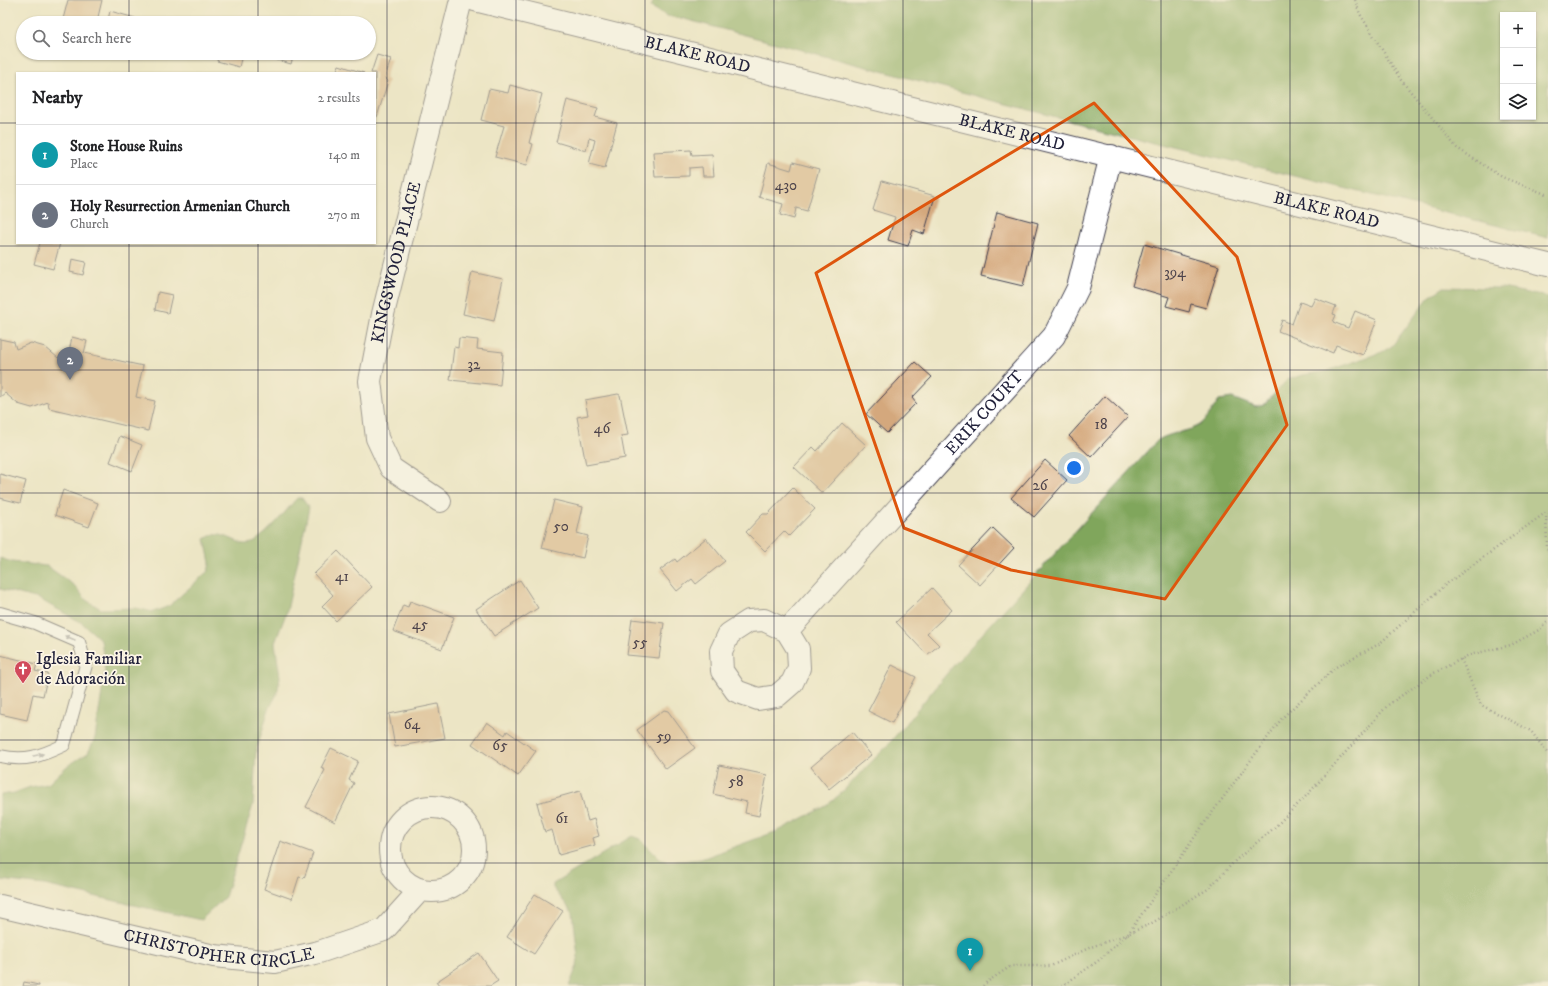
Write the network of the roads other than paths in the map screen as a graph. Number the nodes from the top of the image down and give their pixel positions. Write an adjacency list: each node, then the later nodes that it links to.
1 (461, 0): 5 (street, KINGSWOOD PLACE)
2 (475, 0): 3 (street, BLAKE ROAD)
3 (1111, 156): 4 (street, BLAKE ROAD); 7 (street, ERIK COURT)
4 (1548, 265)
5 (440, 501)
6 (0, 613): 8 (lane, one-way to 6)
7 (787, 631)
8 (0, 756)
9 (420, 890): 10 (street, CHRISTOPHER CIRCLE)
10 (0, 906)

